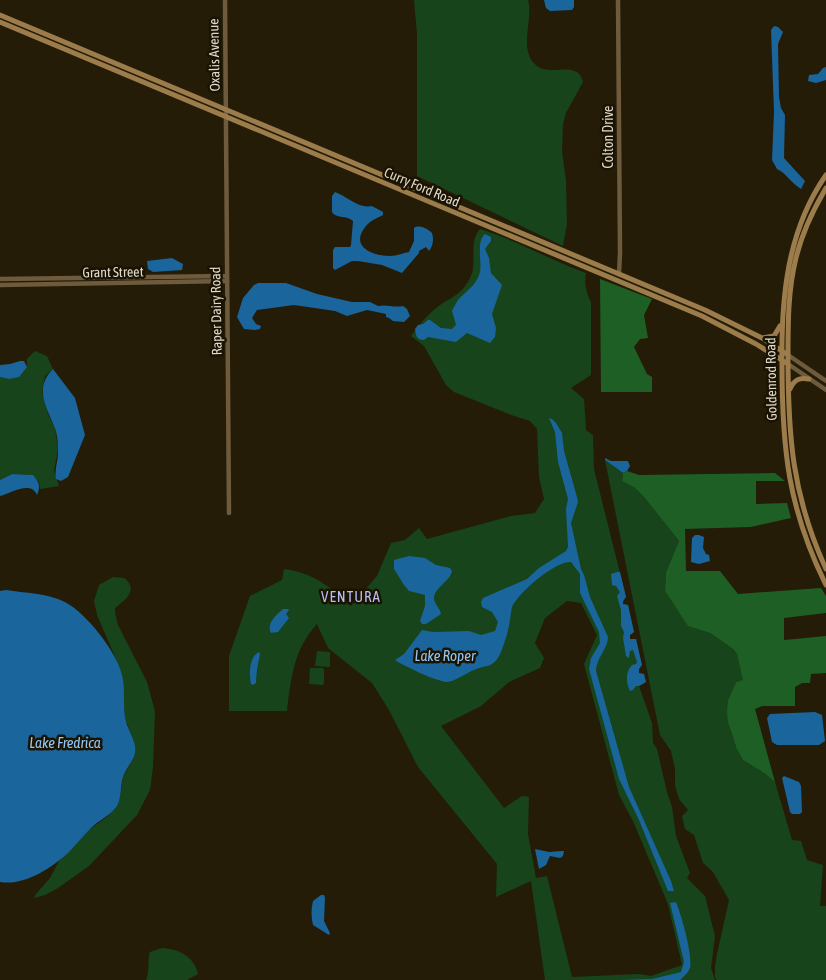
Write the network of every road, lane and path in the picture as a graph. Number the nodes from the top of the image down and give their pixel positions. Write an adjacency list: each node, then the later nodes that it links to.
1 (224, 0): 11 (street, Oxalis Avenue)
2 (618, 0): 24 (street, Colton Drive)
3 (0, 14): 6 (main road, Curry Ford Road)
4 (0, 22): 5 (main road, Curry Ford Road)
5 (65, 49): 6 (main road); 7 (main road, Curry Ford Road)
6 (100, 57): 8 (main road, Curry Ford Road)
7 (99, 63): 8 (main road); 9 (main road, Curry Ford Road)
8 (145, 75): 10 (main road, Curry Ford Road)
9 (133, 77): 10 (main road); 12 (main road, Curry Ford Road)
10 (160, 82): 11 (main road, Curry Ford Road)
11 (226, 109): 12 (street, Raper Dairy Road); 14 (main road, Curry Ford Road)
12 (226, 117): 13 (main road, Curry Ford Road); 25 (street, Raper Dairy Road)
13 (251, 127): 14 (main road); 15 (main road, Curry Ford Road)
14 (290, 136): 16 (main road, Curry Ford Road)
15 (296, 146): 16 (main road); 23 (main road, Curry Ford Road)
16 (330, 153): 24 (main road, Curry Ford Road)
17 (826, 174): 19 (main road, Goldenrod Road)
18 (826, 188): 20 (main road, Goldenrod Road)
19 (813, 196): 20 (main road); 21 (main road, Goldenrod Road)
20 (811, 215): 22 (main road, Goldenrod Road)
21 (802, 219): 22 (main road); 30 (main road, Goldenrod Road)
22 (801, 240): 33 (main road, Goldenrod Road)
23 (547, 251): 24 (main road); 27 (main road, Curry Ford Road)
24 (619, 274): 29 (main road, Curry Ford Road)
25 (226, 278): 26 (street, Grant Street); 28 (street, Grant Street); 43 (street, Raper Dairy Road)
26 (0, 279)
27 (620, 282): 29 (main road); 34 (main road, Curry Ford Road)
28 (0, 285)
29 (682, 301): 31 (main road, Curry Ford Road)
30 (782, 321): 31 (main road); 32 (main road, Goldenrod Road)
31 (762, 338): 32 (main road, Curry Ford Road)
32 (782, 351): 33 (main road, Curry Ford Road); 34 (main road, Goldenrod Road)
33 (788, 355): 35 (main road, Goldenrod Road); 37 (street, Curry Ford Road)
34 (782, 360): 35 (main road, Curry Ford Road); 40 (main road, Goldenrod Road)
35 (788, 364): 36 (street, Curry Ford Road); 39 (main road, Goldenrod Road)
36 (809, 379): 38 (street, Curry Ford Road); 39 (main road)
37 (826, 381)
38 (826, 390)
39 (788, 392): 41 (main road, Goldenrod Road)
40 (782, 411): 41 (main road); 42 (main road, Goldenrod Road)
41 (795, 476): 44 (main road, Goldenrod Road)
42 (789, 478): 44 (main road); 46 (main road, Goldenrod Road)
43 (229, 513)
44 (808, 525): 45 (main road, Goldenrod Road)
45 (826, 569)
46 (826, 585)

